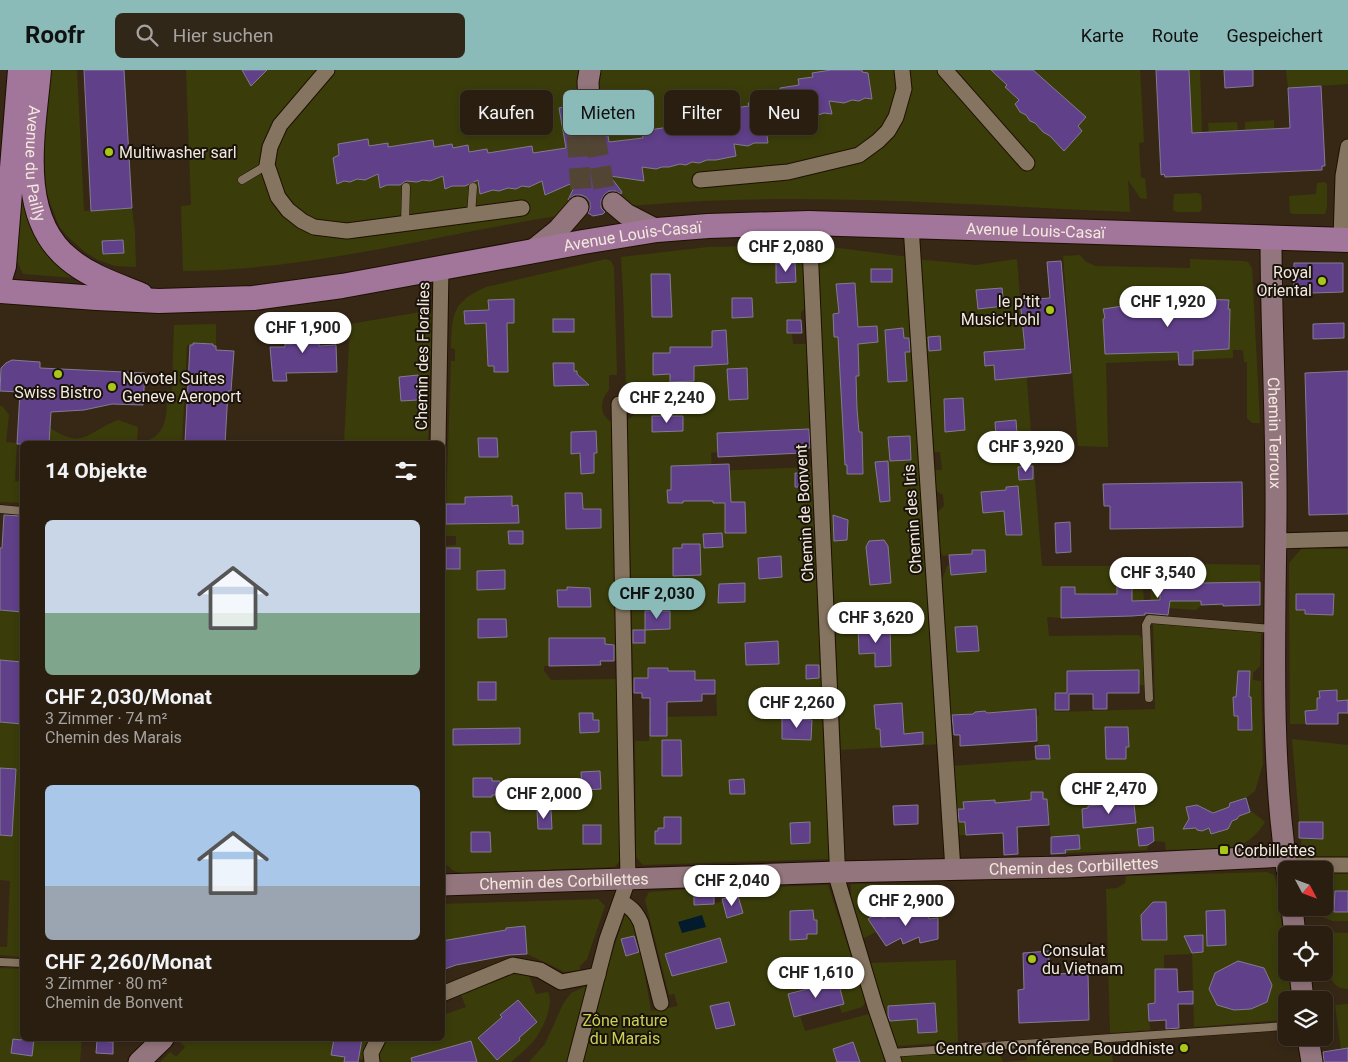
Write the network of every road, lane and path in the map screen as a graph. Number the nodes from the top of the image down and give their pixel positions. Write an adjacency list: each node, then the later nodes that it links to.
1 (20, 70): 28 (main road, Avenue du Pailly)
2 (39, 70): 25 (main road, Avenue du Pailly)
3 (327, 70): 10 (street)
4 (578, 70): 5 (street)
5 (590, 70)
6 (902, 70): 12 (street)
7 (945, 70): 9 (street)
8 (1348, 147): 24 (street)
9 (1027, 163)
10 (267, 164): 11 (lane); 19 (street)
11 (242, 180)
12 (700, 180)
13 (406, 187): 19 (lane)
14 (473, 187): 18 (lane)
15 (613, 203): 22 (street)
16 (578, 206): 26 (street)
17 (522, 208): 18 (street)
18 (471, 215): 19 (street)
19 (405, 224)
20 (809, 224): 21 (main road, Avenue Louis-Casaï); 22 (main road, Avenue Louis-Casaï); 44 (street, Chemin de Bonvent)
21 (911, 226): 23 (main road, Avenue Louis-Casaï); 43 (street, Chemin des Iris)
22 (657, 230): 26 (main road, Avenue Louis-Casaï)
23 (1271, 238): 24 (main road, Avenue Louis-Casaï); 36 (street, Chemin Terroux)
24 (1344, 240)
25 (59, 250): 30 (main road, Avenue Louis-Casaï)
26 (532, 250): 27 (main road, Avenue Louis-Casaï)
27 (441, 268): 30 (main road, Avenue Louis-Casaï); 32 (street, Chemin des Floralies)
28 (0, 279)
29 (0, 291): 30 (main road, Avenue Louis-Casaï)
30 (159, 301)
31 (620, 404): 45 (street)
32 (438, 441)
33 (0, 510): 34 (lane)
34 (20, 511)
35 (1348, 539): 36 (street)
36 (1276, 541): 37 (street, Chemin Terroux)
37 (1275, 629): 38 (lane); 39 (street, Chemin Terroux)
38 (1148, 698)
39 (1287, 861)
40 (1278, 864): 43 (street, Chemin des Corbillettes)
41 (1333, 865): 42 (street, Chemin des Corbillettes)
42 (1348, 865)
43 (953, 870): 44 (street, Chemin des Corbillettes)
44 (838, 872): 45 (street, Chemin des Corbillettes); 57 (street, Chemin de Bonvent)
45 (628, 880): 46 (street, Chemin des Corbillettes); 47 (street)
46 (445, 885)
47 (621, 902): 50 (street); 52 (street)
48 (0, 962): 49 (lane)
49 (20, 963)
50 (598, 975): 51 (street); 60 (street)
51 (445, 993)
52 (661, 1003)
53 (1278, 1027): 57 (lane)
54 (162, 1041): 58 (street)
55 (377, 1041): 59 (street)
56 (1309, 1046): 61 (street)
57 (892, 1058)
58 (139, 1062)
59 (372, 1062)
60 (575, 1062)
61 (1312, 1062)

